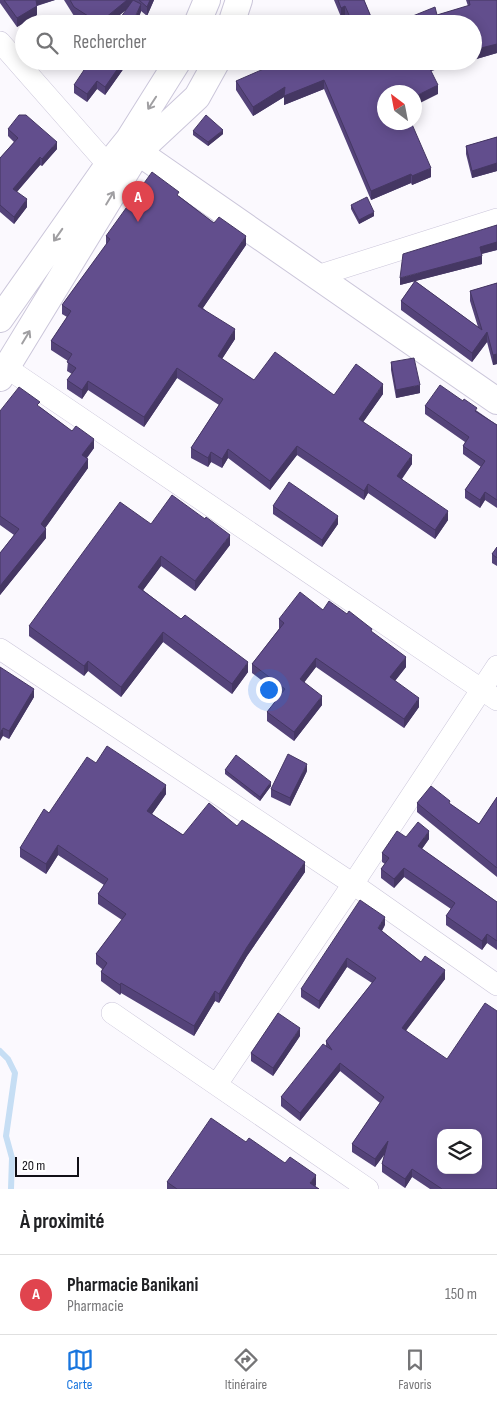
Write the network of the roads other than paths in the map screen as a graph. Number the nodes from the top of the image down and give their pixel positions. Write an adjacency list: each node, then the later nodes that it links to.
1 (207, 0): 3 (street)
2 (239, 0): 4 (street)
3 (201, 15)
4 (234, 15)
5 (0, 42): 6 (street)
6 (15, 59)
7 (25, 70): 11 (street)
8 (173, 70): 10 (street, one-way to 10)
9 (212, 70): 10 (street)
10 (133, 146): 11 (street); 13 (street); 15 (street, one-way to 10)
11 (108, 165): 14 (street, one-way to 14)
12 (497, 219): 13 (street)
13 (317, 276): 16 (street)
14 (0, 319)
15 (3, 373): 19 (street)
16 (497, 401)
17 (0, 649): 20 (street)
18 (497, 666): 19 (street)
19 (489, 695): 20 (street)
20 (352, 884): 21 (street); 23 (street)
21 (497, 985)
22 (112, 1013): 23 (street)
23 (217, 1084): 24 (street)
24 (368, 1189)

